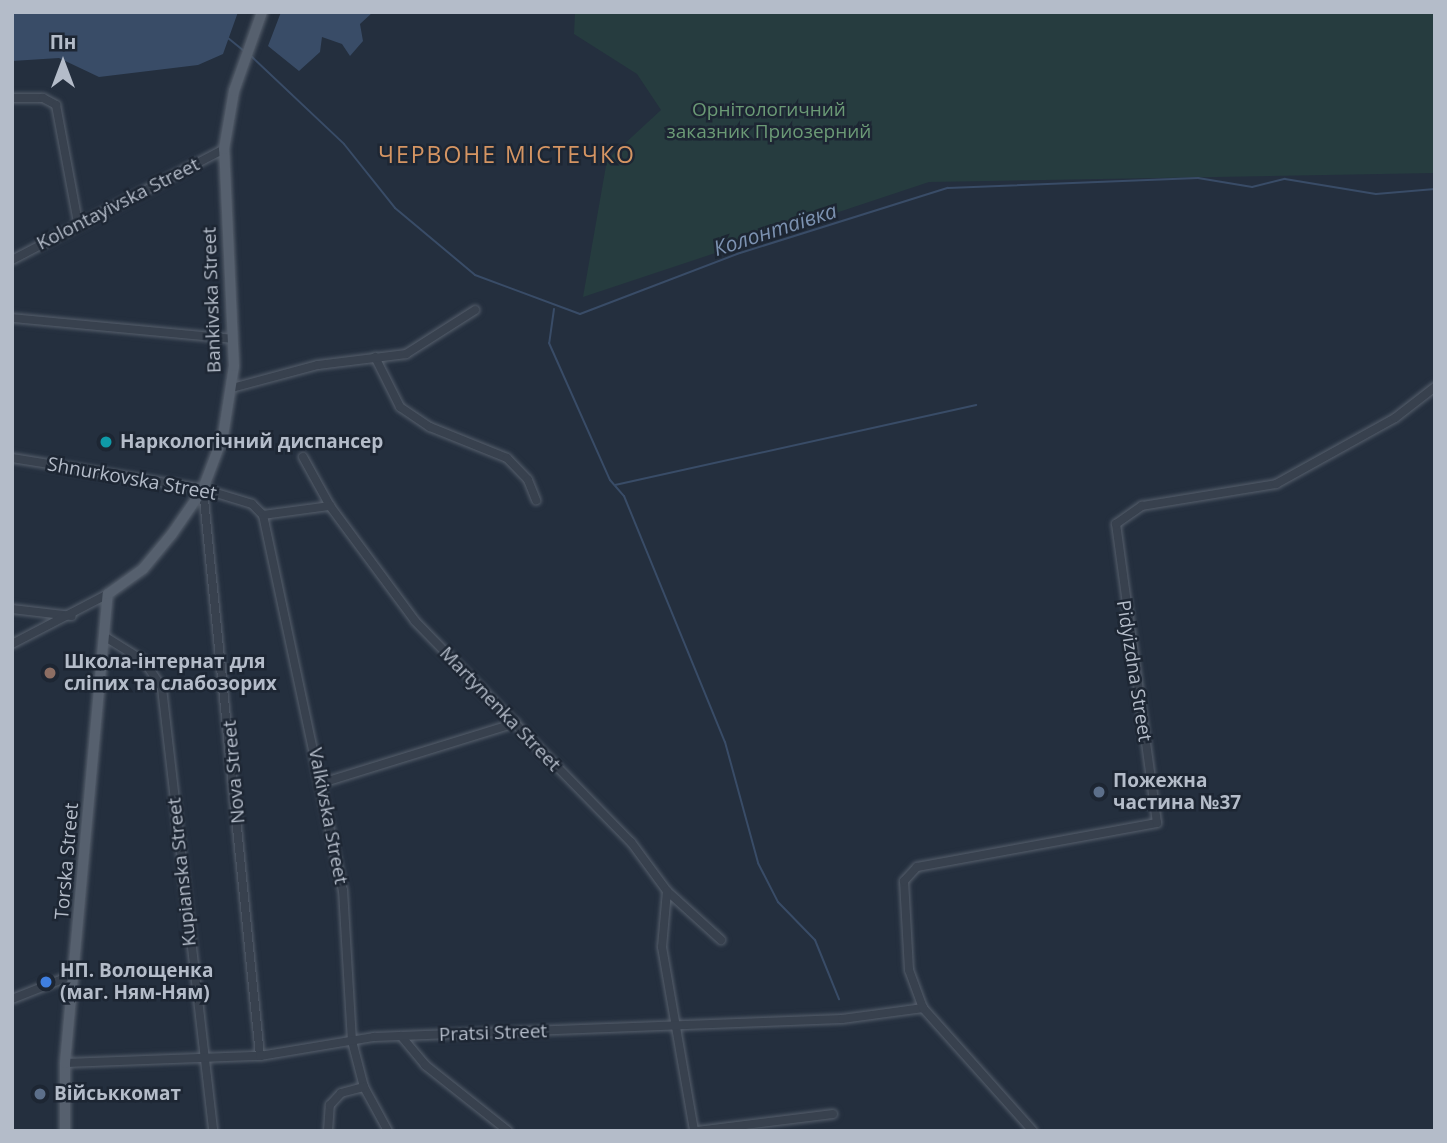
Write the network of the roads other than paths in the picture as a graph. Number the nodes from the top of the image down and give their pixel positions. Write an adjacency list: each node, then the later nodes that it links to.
1 (262, 12): 3 (main road, Bankivska Street)
2 (12, 99): 4 (street)
3 (224, 149): 4 (street, Kolontayivska Street); 8 (main road, Bankivska Street)
4 (78, 222): 5 (street, Kolontayivska Street)
5 (12, 260)
6 (475, 310): 9 (street)
7 (12, 318): 8 (street)
8 (233, 339): 11 (main road, Bankivska Street)
9 (376, 357): 11 (street); 15 (street)
10 (1435, 387): 29 (street, Pidyizdna Street)
11 (232, 388): 14 (main road, Bankivska Street)
12 (303, 457): 16 (street, Martynenka Street)
13 (12, 458): 14 (street, Shnurkovska Street)
14 (202, 489): 17 (street, Shnurkovska Street); 18 (main road, Bankivska Street); 33 (street, Nova Street)
15 (536, 500)
16 (330, 506): 17 (street); 23 (street, Martynenka Street)
17 (263, 515): 24 (street, Valkivska Street)
18 (108, 594): 20 (street, Bankivska Street); 21 (main road, Torska Street)
19 (12, 610): 20 (street)
20 (72, 616): 22 (street, Bankivska Street)
21 (107, 638): 27 (main road, Torska Street); 34 (street, Kupianska Street)
22 (12, 645)
23 (516, 723): 24 (street); 25 (street, Martynenka Street)
24 (322, 783): 32 (street, Valkivska Street)
25 (667, 891): 26 (street, Martynenka Street); 30 (street)
26 (721, 940)
27 (73, 975): 28 (street); 35 (main road, Torska Street)
28 (12, 999)
29 (923, 1008): 30 (street, Pratsi Street); 44 (street)
30 (674, 1024): 31 (street, Pratsi Street); 43 (street)
31 (401, 1036): 32 (street, Pratsi Street); 42 (street)
32 (352, 1041): 33 (street, Pratsi Street); 36 (street, Valkivska Street)
33 (260, 1056): 34 (street, Pratsi Street)
34 (205, 1057): 35 (street, Pratsi Street); 39 (street, Kupianska Street)
35 (65, 1063): 38 (main road, Torska Street)
36 (364, 1087): 40 (street); 41 (street, Valkivska Street)
37 (833, 1114): 43 (street)
38 (65, 1131)
39 (213, 1131)
40 (328, 1131)
41 (388, 1131)
42 (508, 1131)
43 (695, 1131)
44 (1033, 1131)

